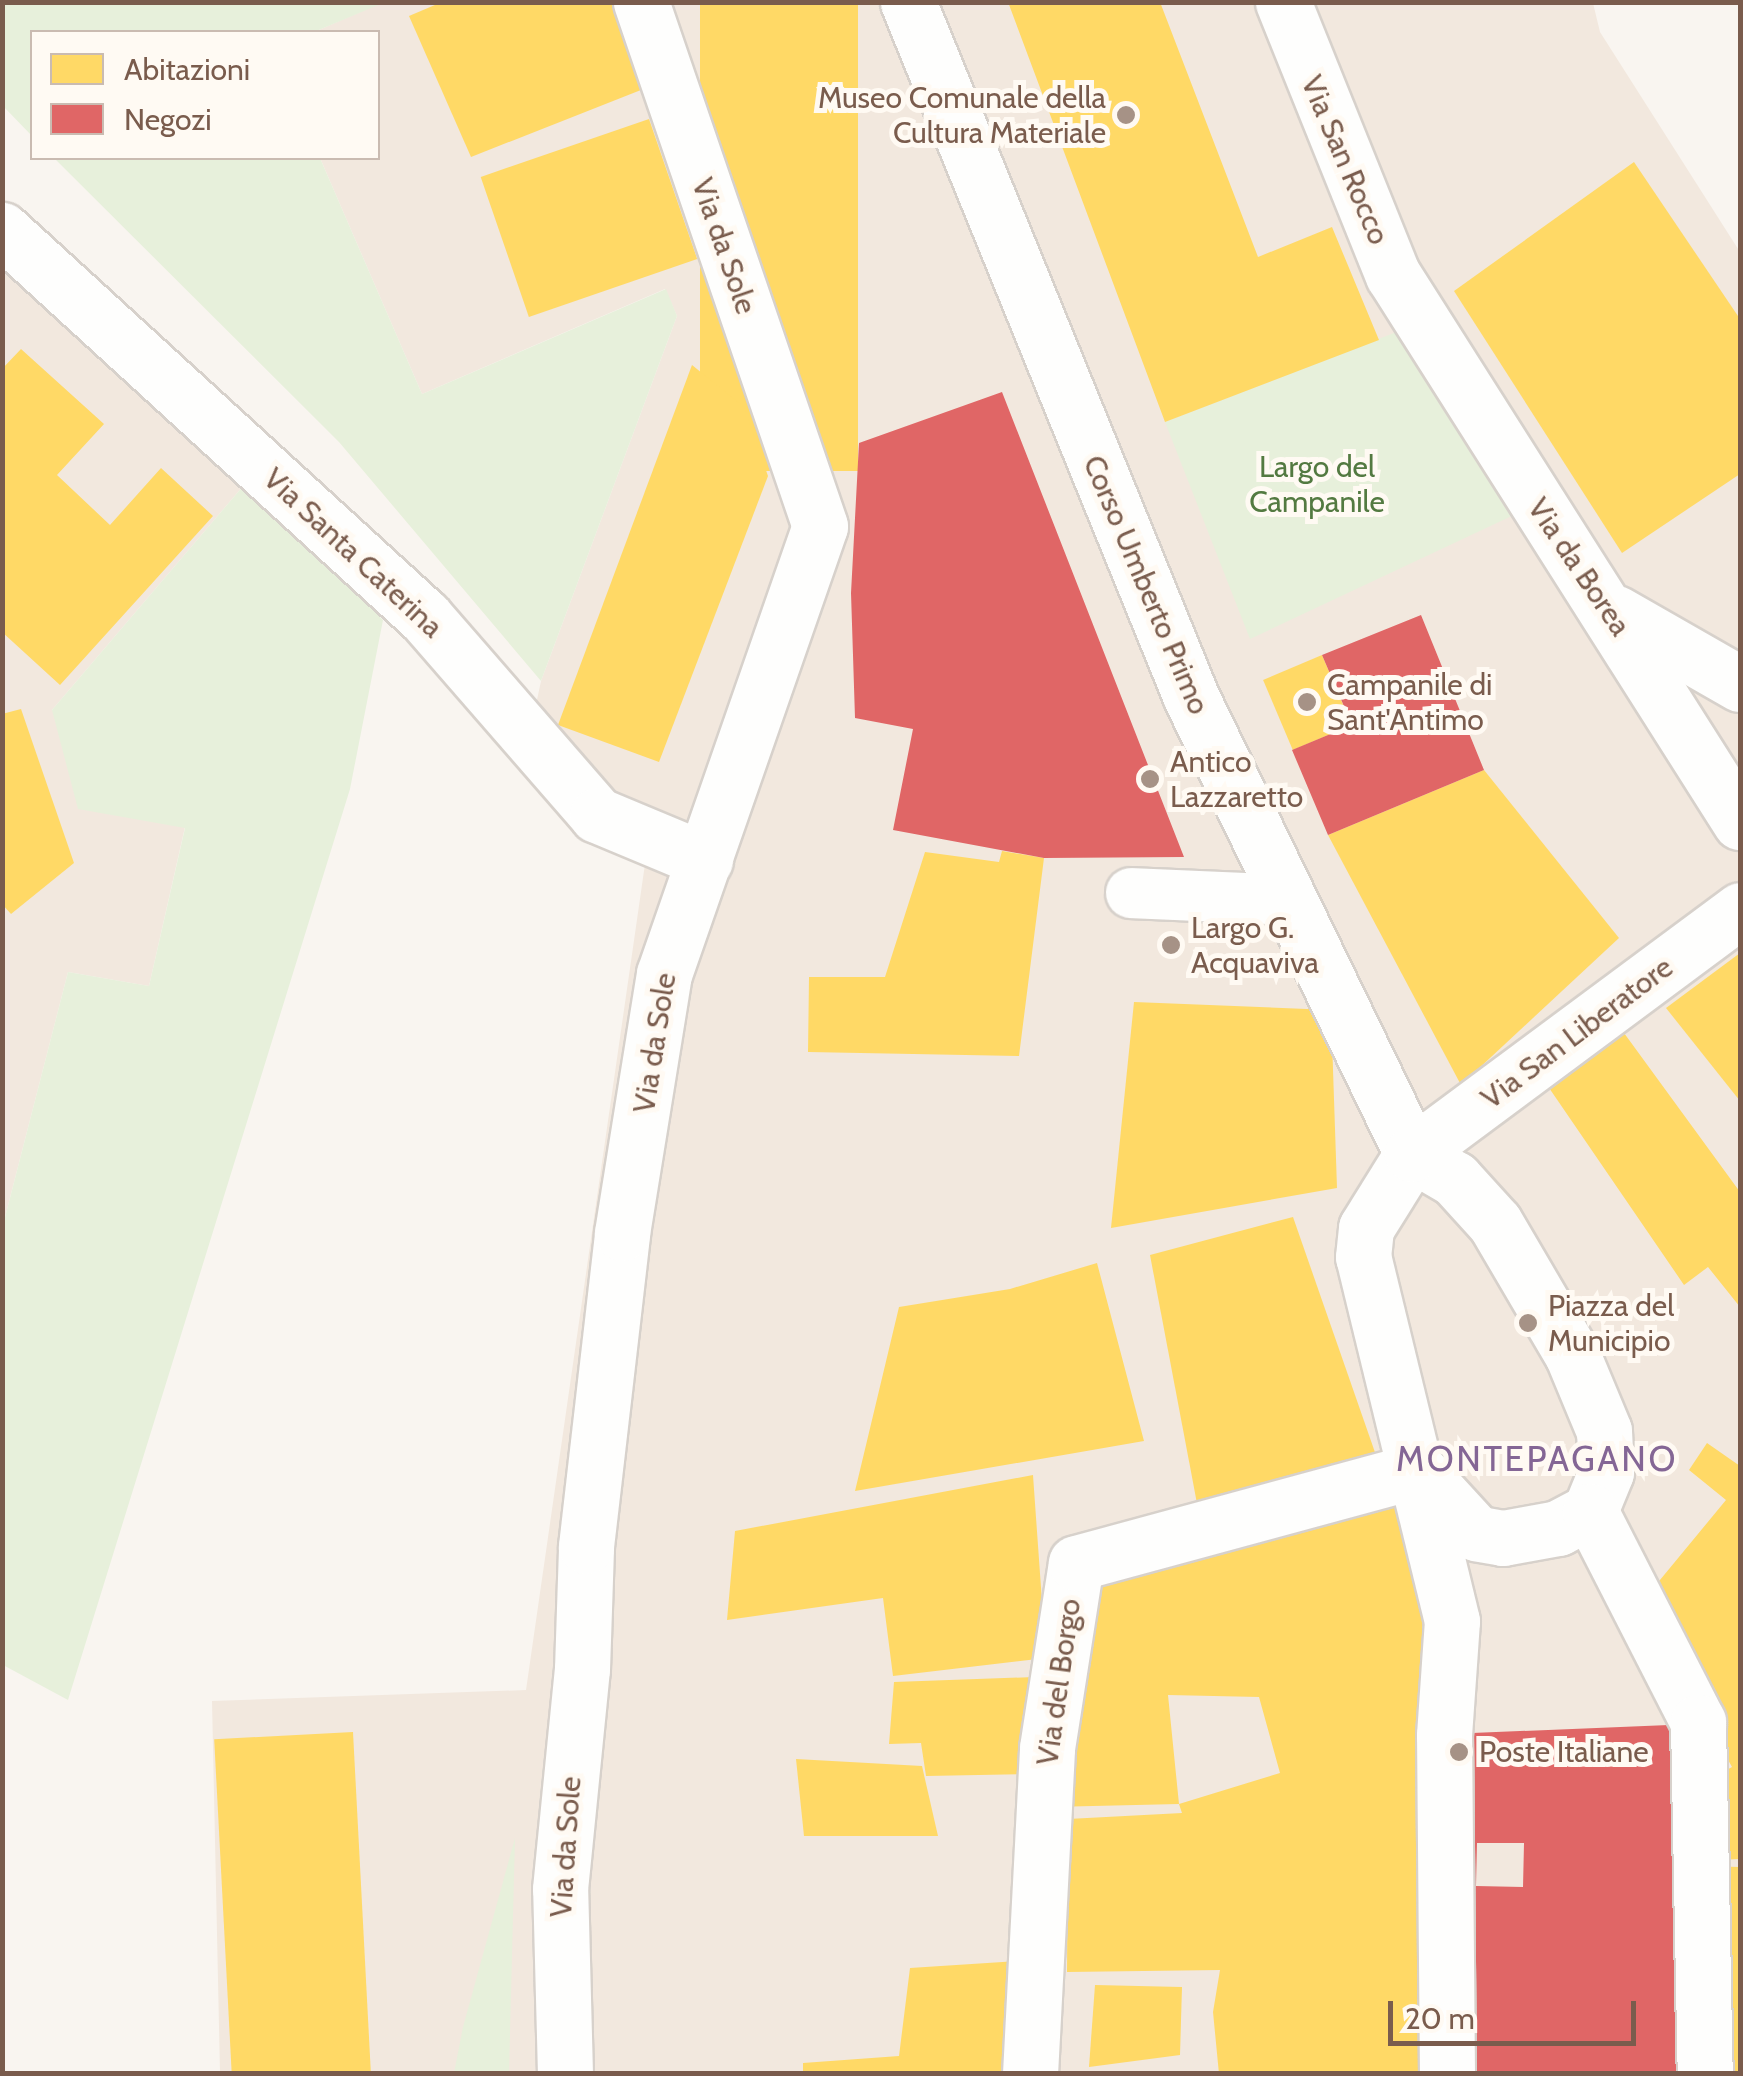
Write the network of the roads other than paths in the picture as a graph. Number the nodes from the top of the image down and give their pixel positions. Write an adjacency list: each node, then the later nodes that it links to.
1 (641, 2): 9 (street, Via da Sole)
2 (908, 2): 11 (street, Corso Umberto Primo)
3 (1283, 2): 5 (street, Via San Rocco)
4 (2, 230): 9 (street, Via Santa Caterina)
5 (1416, 314): 6 (street, Via da Borea)
6 (1609, 609): 7 (street); 8 (street, Via da Borea)
7 (1740, 684)
8 (1740, 822)
9 (705, 860): 16 (street, Via da Sole)
10 (1131, 893): 11 (lane)
11 (1289, 900): 13 (street, Corso Umberto Primo)
12 (1740, 910): 13 (street, Via San Liberatore)
13 (1412, 1154): 14 (street); 15 (street)
14 (1407, 1474): 15 (street); 17 (street, Via del Borgo); 18 (street)
15 (1590, 1511): 19 (street)
16 (565, 2074)
17 (1030, 2074)
18 (1447, 2074)
19 (1705, 2074)

